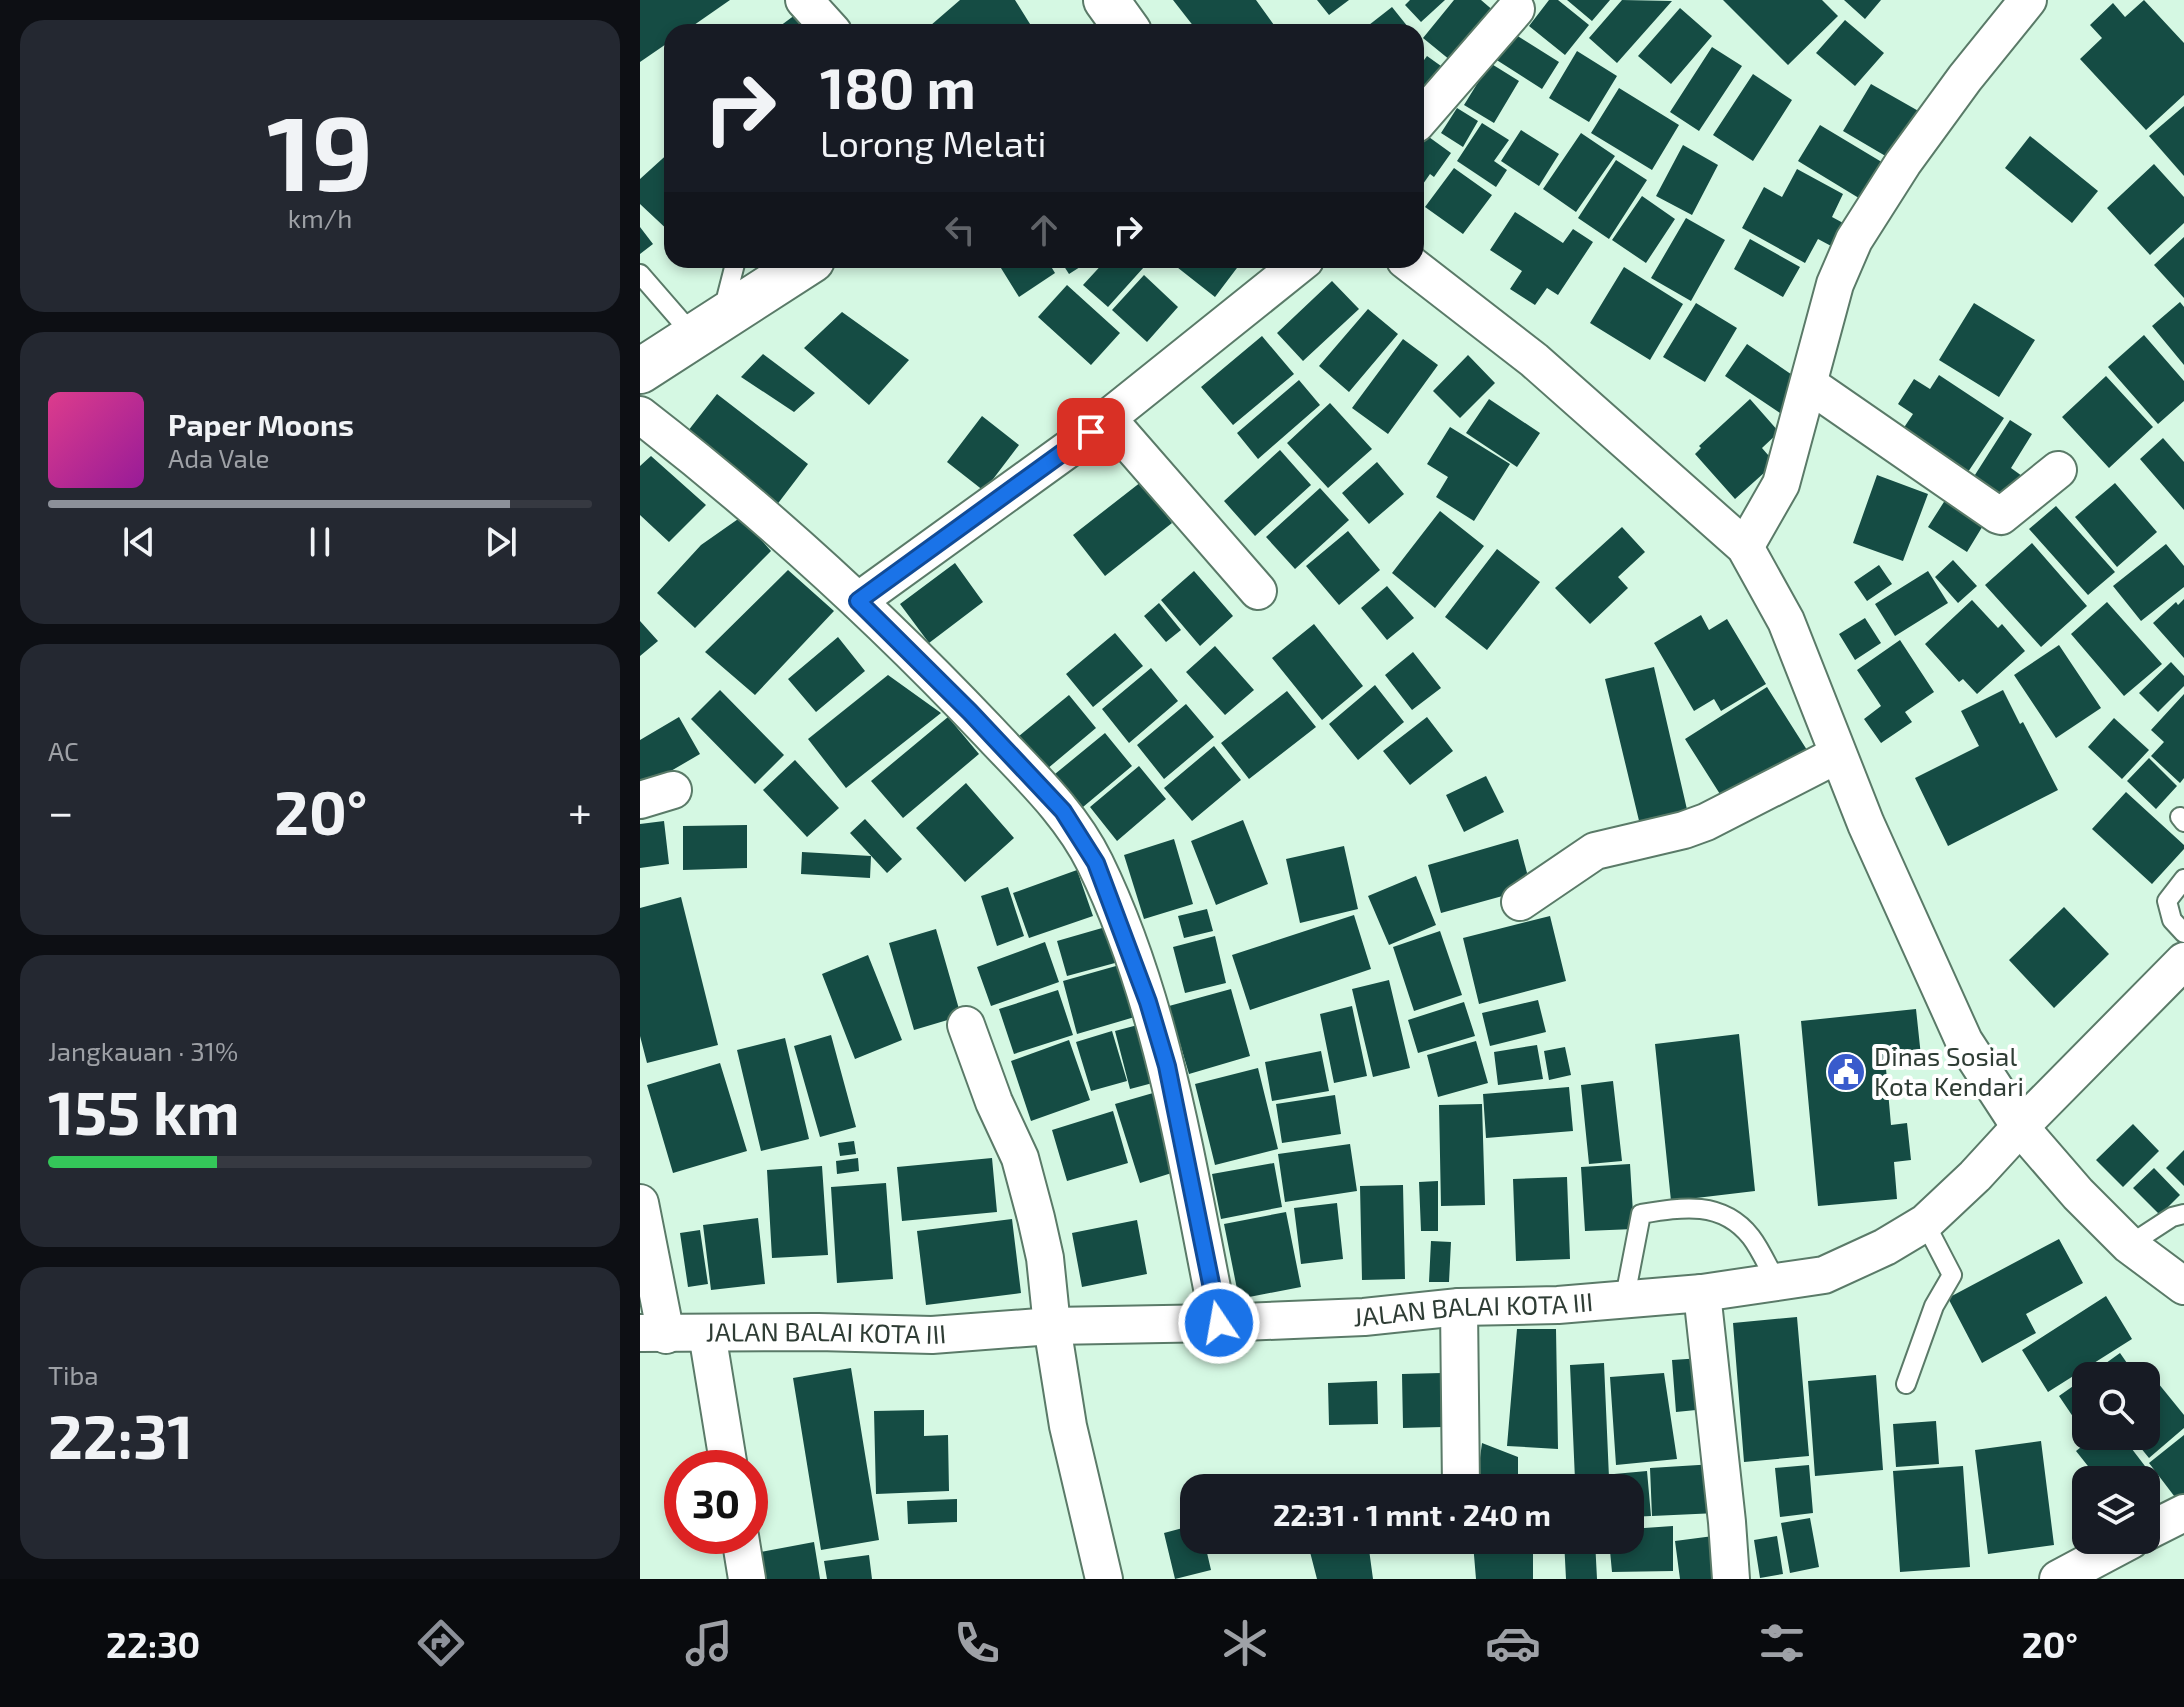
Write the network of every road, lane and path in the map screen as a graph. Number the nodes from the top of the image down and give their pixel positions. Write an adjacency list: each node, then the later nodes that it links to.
1 (804, 0): 5 (street)
2 (1106, 0): 6 (street)
3 (2028, 0): 16 (street)
4 (1516, 9): 7 (street)
5 (826, 24)
6 (1123, 24)
7 (1424, 115)
8 (734, 268): 13 (lane)
9 (800, 268): 13 (street)
10 (1295, 268): 18 (street)
11 (1415, 268): 20 (street)
12 (640, 274): 14 (lane)
13 (737, 308): 14 (street)
14 (693, 335): 15 (street)
15 (640, 371)
16 (1810, 385): 19 (street); 20 (street)
17 (640, 415): 22 (street)
18 (1108, 419): 21 (street); 22 (street)
19 (2058, 470)
20 (1745, 547): 23 (street)
21 (1258, 591)
22 (858, 601): 39 (street)
23 (1837, 755): 25 (street); 29 (street)
24 (2184, 879): 26 (lane)
25 (1520, 902)
26 (2184, 933)
27 (2184, 961): 29 (street, JALAN BALAI KOTA III)
28 (966, 1025): 40 (street)
29 (2020, 1127): 32 (street, JALAN BALAI KOTA III); 33 (street)
30 (640, 1203): 42 (street)
31 (2184, 1214): 33 (lane)
32 (1925, 1223): 34 (street, JALAN BALAI KOTA III); 43 (lane)
33 (2129, 1245): 35 (street)
34 (1776, 1281): 36 (street, JALAN BALAI KOTA III); 37 (lane)
35 (2184, 1286)
36 (1702, 1293): 37 (street, JALAN BALAI KOTA III); 52 (street)
37 (1625, 1297): 38 (street, JALAN BALAI KOTA III)
38 (1459, 1307): 39 (street, JALAN BALAI KOTA III); 45 (street)
39 (1219, 1323): 40 (street, JALAN BALAI KOTA III)
40 (1052, 1326): 41 (street, JALAN BALAI KOTA III); 51 (street)
41 (707, 1333): 42 (street, JALAN BALAI KOTA III); 44 (street)
42 (653, 1334)
43 (1906, 1384)
44 (726, 1450)
45 (1461, 1474)
46 (2184, 1513): 47 (street)
47 (2160, 1525)
48 (743, 1554): 50 (street)
49 (2105, 1554): 53 (street)
50 (747, 1579)
51 (1104, 1579)
52 (1731, 1579)
53 (2058, 1579)

